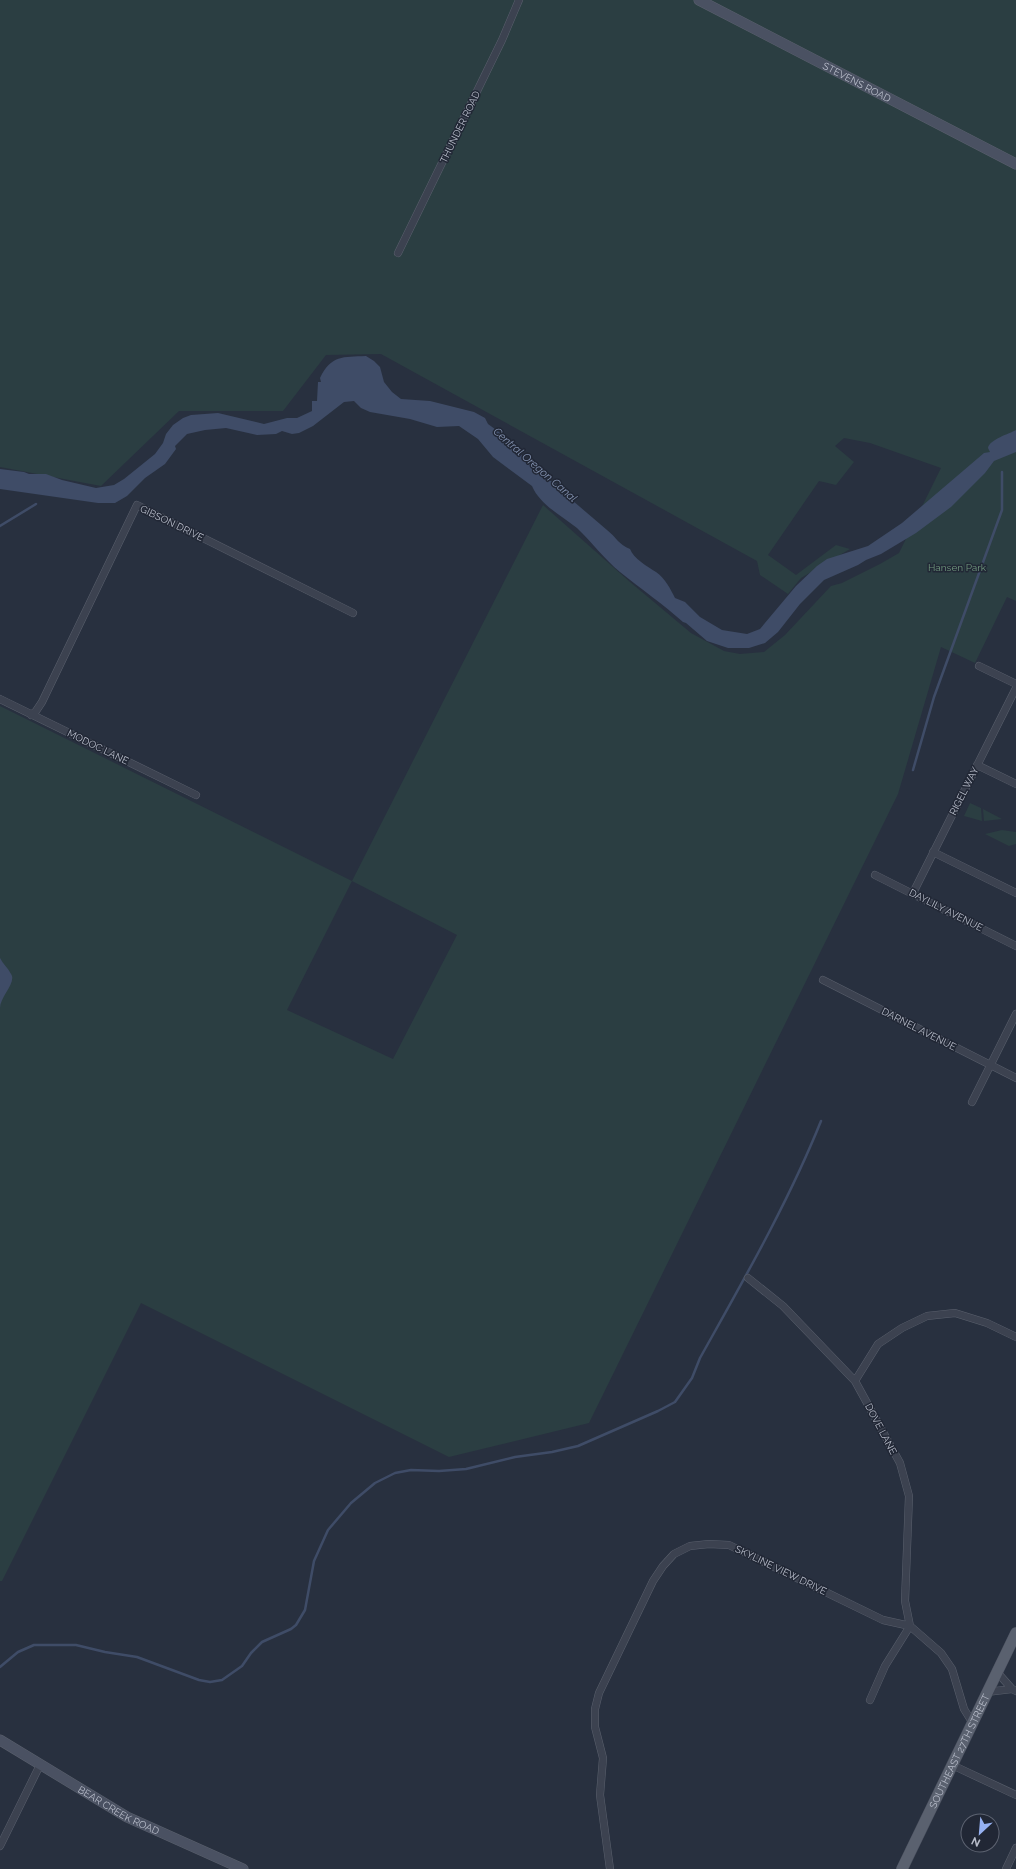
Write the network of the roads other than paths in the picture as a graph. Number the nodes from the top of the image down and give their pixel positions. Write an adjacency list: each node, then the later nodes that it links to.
1 (519, 0): 4 (street, THUNDER ROAD)
2 (699, 0): 3 (street, STEVENS ROAD)
3 (1016, 164)
4 (398, 253)
5 (353, 613): 10 (street, GIBSON DRIVE)
6 (979, 666): 7 (street)
7 (1016, 684)
8 (1016, 688): 11 (street, RIGEL WAY)
9 (0, 699): 10 (street, MODOC LANE)
10 (31, 715): 13 (street, MODOC LANE)
11 (977, 765): 12 (street); 14 (street, RIGEL WAY)
12 (1016, 784)
13 (196, 794)
14 (933, 852): 16 (street, RIGEL WAY); 17 (street)
15 (875, 875): 16 (street, DAYLILY AVENUE)
16 (913, 893): 18 (street, DAYLILY AVENUE)
17 (1016, 893)
18 (1016, 946)
19 (823, 980): 21 (street, DARNEL AVENUE)
20 (1016, 1014): 21 (street)
21 (991, 1065): 22 (street, DARNEL AVENUE); 23 (street)
22 (1016, 1078)
23 (972, 1102)
24 (748, 1278): 26 (street, DOVE LANE)
25 (1016, 1337): 26 (street)
26 (855, 1381): 27 (street, DOVE LANE)
27 (910, 1626): 32 (street); 33 (street, SKYLINE VIEW DRIVE); 41 (street, SKYLINE VIEW DRIVE)
28 (1016, 1633): 29 (main road, SOUTHEAST 27TH STREET)
29 (997, 1672): 30 (street); 31 (main road, SOUTHEAST 27TH STREET)
30 (1014, 1690): 31 (street)
31 (987, 1692): 33 (main road, SOUTHEAST 27TH STREET)
32 (870, 1700)
33 (972, 1722): 36 (main road, SOUTHEAST 27TH STREET)
34 (0, 1740): 35 (street, BEAR CREEK ROAD)
35 (40, 1765): 38 (street); 40 (street, BEAR CREEK ROAD)
36 (952, 1765): 37 (street); 42 (main road, SOUTHEAST 27TH STREET)
37 (1016, 1795)
38 (0, 1846)
39 (1016, 1848): 43 (street)
40 (243, 1869)
41 (610, 1869)
42 (902, 1869)
43 (1006, 1869)

